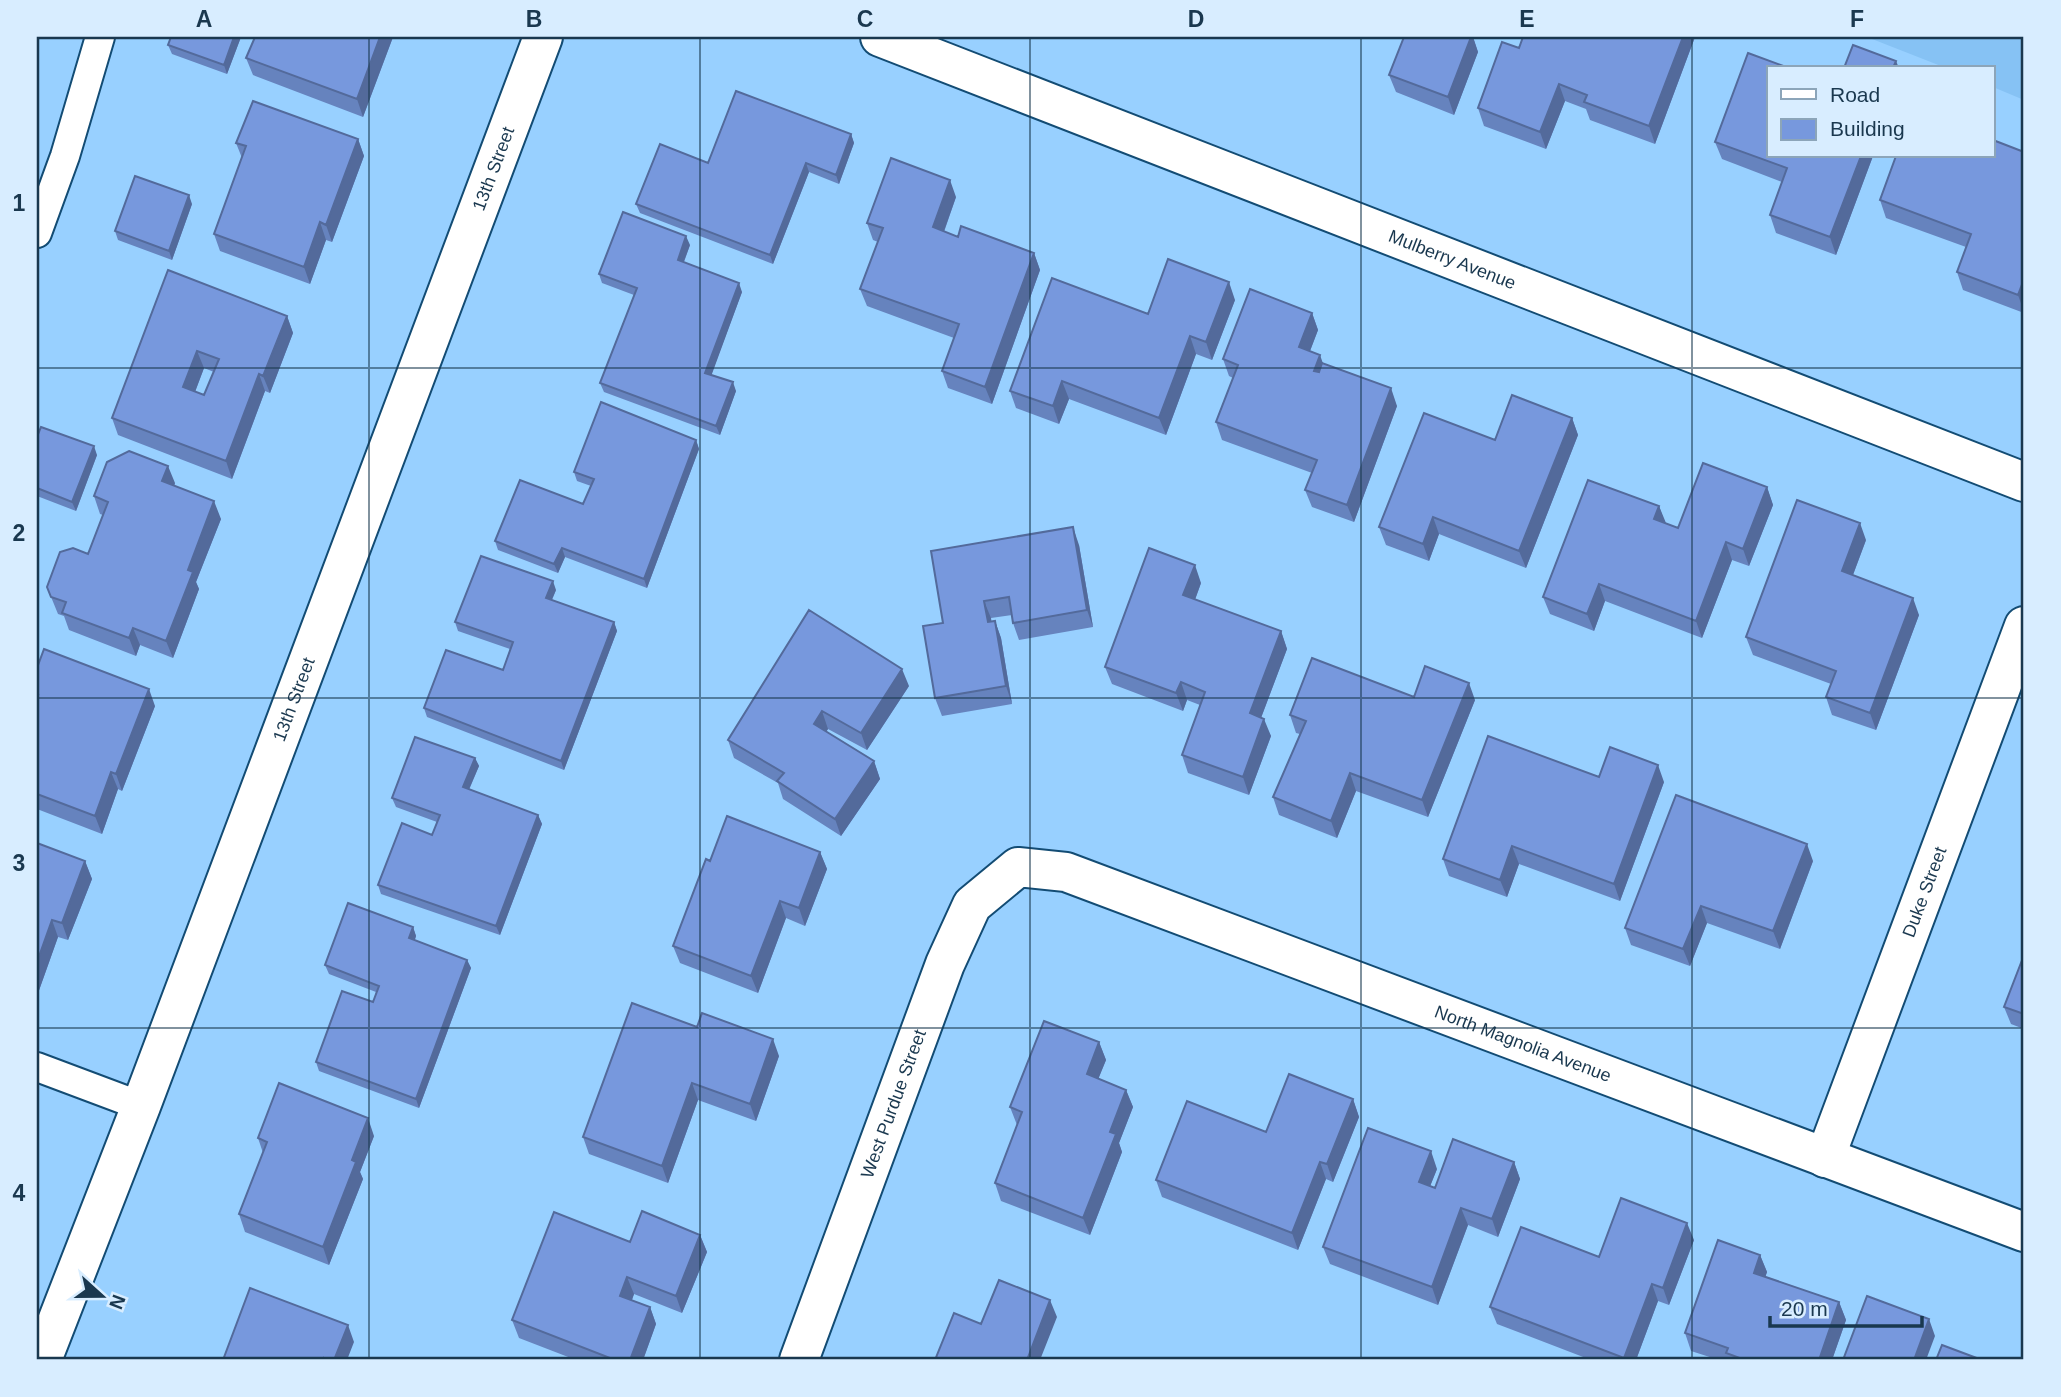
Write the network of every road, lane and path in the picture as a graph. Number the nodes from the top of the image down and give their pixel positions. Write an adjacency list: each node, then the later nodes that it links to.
1 (100, 37): 4 (lane)
2 (543, 37): 9 (street, 13th Street)
3 (880, 37): 5 (street, Mulberry Avenue)
4 (37, 233)
5 (2024, 482)
6 (2024, 625): 10 (street, Duke Street)
7 (1018, 867): 10 (street, North Magnolia Avenue); 13 (street, West Purdue Street)
8 (37, 1068): 9 (lane)
9 (141, 1106): 12 (street, 13th Street)
10 (1825, 1158): 11 (street, North Magnolia Avenue)
11 (2024, 1232)
12 (42, 1360)
13 (799, 1360)

